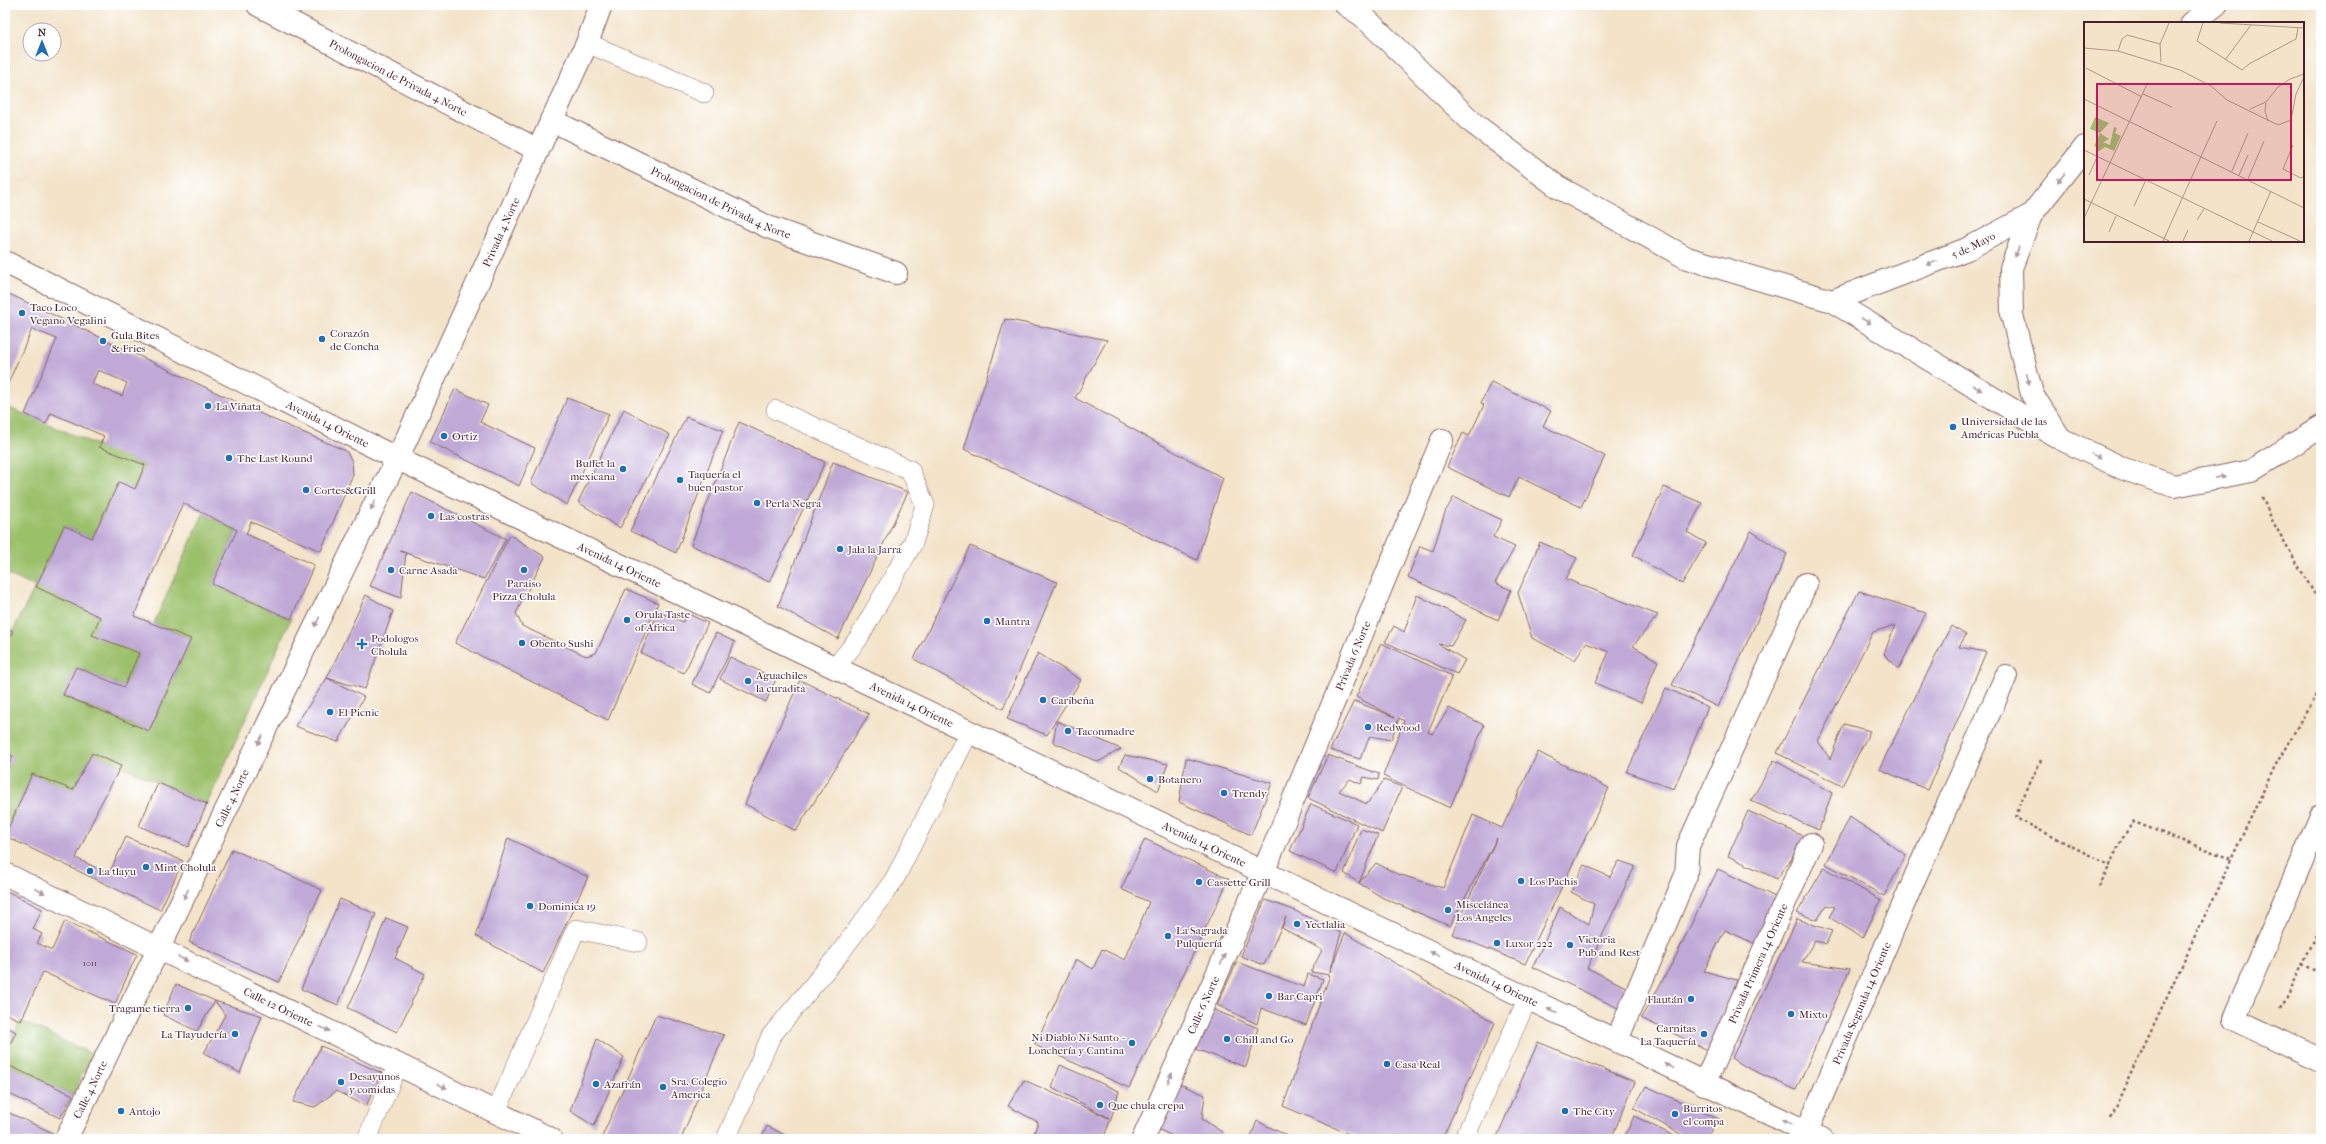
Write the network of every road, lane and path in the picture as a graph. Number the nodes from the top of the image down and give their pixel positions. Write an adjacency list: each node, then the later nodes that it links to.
1 (258, 5): 10 (street, Prolongacion de Privada 4 Norte)
2 (601, 5): 6 (street, Privada 4 Norte)
3 (1346, 5): 14 (street)
4 (2216, 5): 5 (street)
5 (2193, 22)
6 (587, 43): 7 (lane); 8 (street, Privada 4 Norte)
7 (704, 93)
8 (551, 120): 10 (street, Privada 4 Norte); 13 (street, Prolongacion de Privada 4 Norte)
9 (2084, 149): 11 (street, 5 de Mayo, one-way to 11)
10 (538, 150): 19 (street, Privada 4 Norte)
11 (2031, 215): 14 (street, 5 de Mayo, one-way to 14); 17 (street, one-way to 17)
12 (5, 262): 19 (street, Avenida 14 Oriente)
13 (896, 273)
14 (1832, 301): 17 (street, one-way to 17)
15 (776, 410): 23 (lane)
16 (2321, 427): 20 (street)
17 (2061, 439): 20 (street, one-way to 20)
18 (1442, 440): 32 (street, Privada 6 Norte)
19 (396, 458): 23 (street, Avenida 14 Oriente); 37 (street, Calle 4 Norte, one-way to 37)
20 (2251, 471): 22 (path)
21 (1806, 584): 42 (street)
22 (2321, 605)
23 (835, 668): 26 (street, Avenida 14 Oriente)
24 (2006, 676): 48 (street, Privada Segunda 14 Oriente)
25 (2321, 686): 30 (path)
26 (969, 732): 32 (street, Avenida 14 Oriente); 52 (lane)
27 (2041, 760): 31 (path)
28 (2321, 816): 41 (street)
29 (1811, 844): 45 (street, Privada Primera 14 Oriente)
30 (2231, 859): 31 (path); 47 (path)
31 (2111, 866): 34 (path)
32 (1263, 871): 40 (street, Avenida 14 Oriente, one-way to 32); 53 (street, Calle 6 Norte, one-way to 32)
33 (5, 874): 37 (street, Calle 12 Oriente, one-way to 37)
34 (2099, 887)
35 (2321, 926): 38 (path)
36 (638, 942): 46 (lane)
37 (160, 948): 44 (street, Calle 12 Oriente, one-way to 44); 49 (street, Calle 4 Norte)
38 (2302, 964): 39 (path); 41 (path)
39 (2321, 973)
40 (1528, 998): 42 (street, Avenida 14 Oriente, one-way to 40); 54 (lane)
41 (2267, 1035): 43 (street)
42 (1617, 1040): 45 (street, Avenida 14 Oriente, one-way to 42)
43 (2321, 1060)
44 (398, 1064): 46 (street, Calle 12 Oriente, one-way to 46); 50 (lane)
45 (1704, 1084): 48 (street, Avenida 14 Oriente, one-way to 45)
46 (496, 1112): 51 (street, Calle 12 Oriente)
47 (2110, 1118)
48 (1814, 1135)
49 (66, 1139)
50 (367, 1139)
51 (551, 1139)
52 (726, 1139)
53 (1143, 1139)
54 (1464, 1139)

